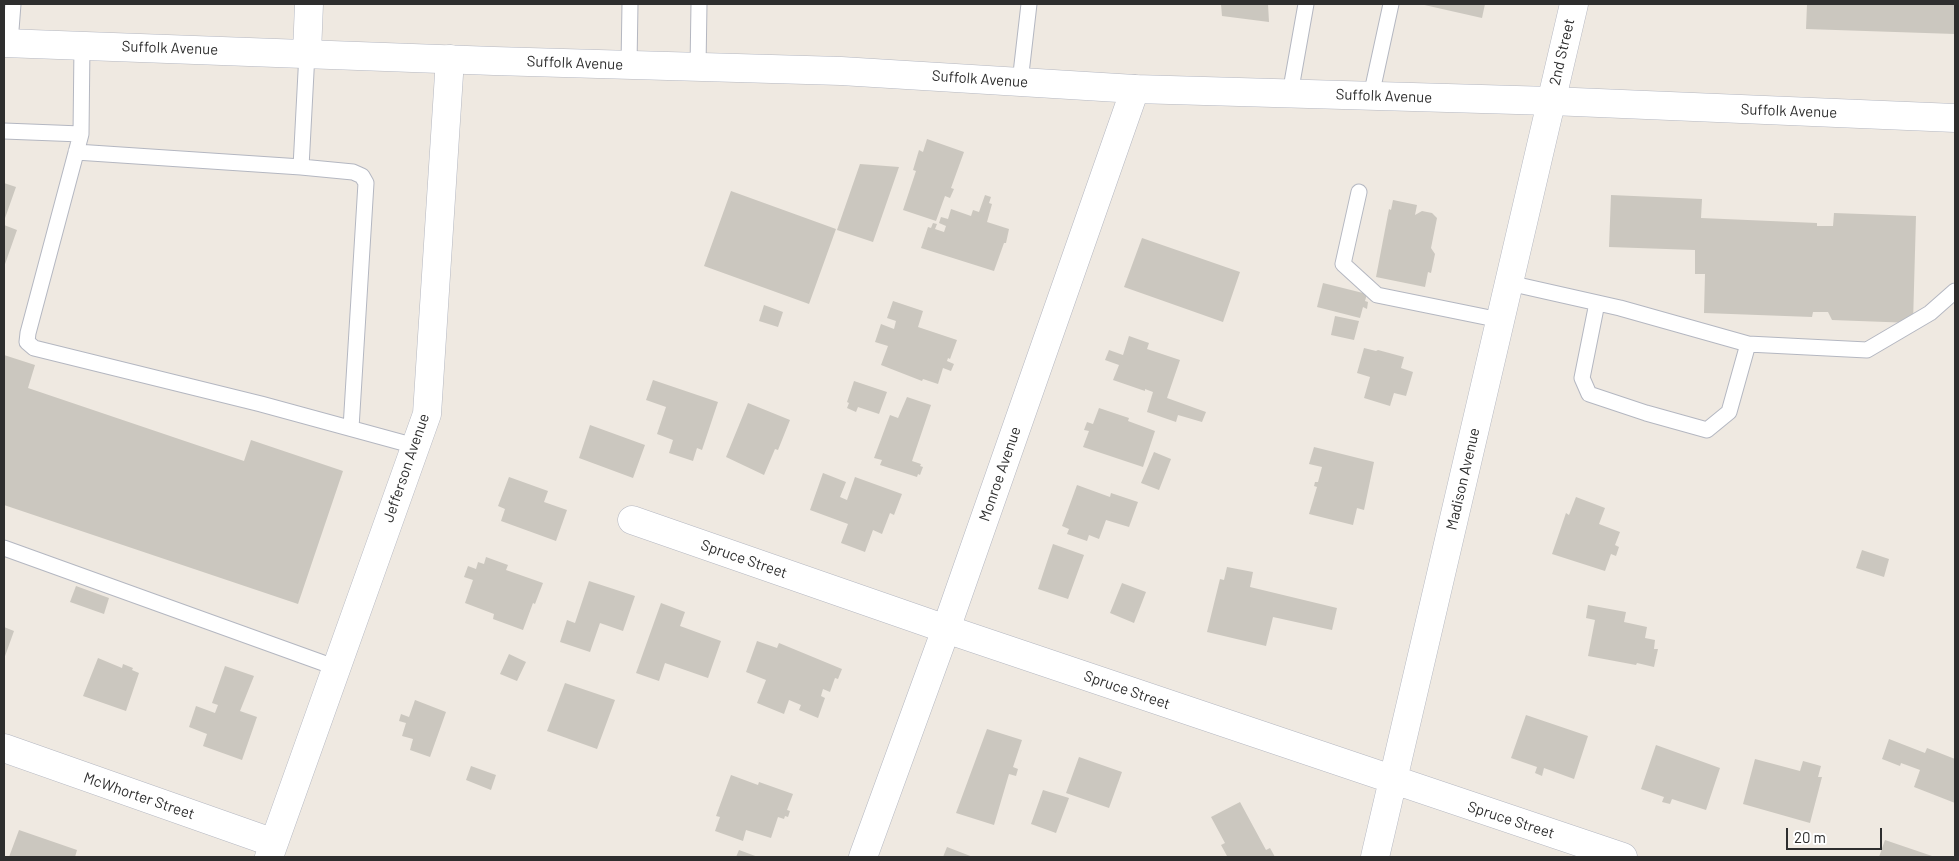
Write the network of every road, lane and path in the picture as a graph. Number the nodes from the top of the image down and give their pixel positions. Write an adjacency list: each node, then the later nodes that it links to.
1 (13, 4): 9 (lane)
2 (309, 4): 11 (street)
3 (630, 4): 13 (lane)
4 (699, 4): 14 (lane)
5 (1030, 4): 15 (lane)
6 (1306, 4): 17 (lane)
7 (1392, 4): 18 (lane)
8 (1574, 4): 19 (street, 2nd Street)
9 (7, 43): 10 (street, Suffolk Avenue)
10 (82, 45): 11 (street, Suffolk Avenue); 22 (lane)
11 (306, 53): 12 (street, Suffolk Avenue); 24 (lane)
12 (450, 59): 13 (street, Suffolk Avenue); 32 (street, Jefferson Avenue)
13 (629, 65): 14 (street, Suffolk Avenue)
14 (698, 67): 15 (street, Suffolk Avenue)
15 (1020, 82): 16 (street, Suffolk Avenue)
16 (1134, 89): 17 (street, Suffolk Avenue); 35 (street, Monroe Avenue)
17 (1290, 94): 18 (street, Suffolk Avenue)
18 (1371, 96): 19 (street, Suffolk Avenue)
19 (1551, 101): 20 (street, Suffolk Avenue); 26 (street, Madison Avenue)
20 (1955, 118)
21 (4, 130): 22 (lane)
22 (81, 134): 23 (lane)
23 (76, 152): 24 (lane); 31 (lane)
24 (302, 167): 31 (lane)
25 (1359, 192): 29 (lane)
26 (1509, 283): 28 (lane); 29 (street, Madison Avenue)
27 (1955, 291): 30 (lane)
28 (1598, 303): 30 (lane); 30 (lane)
29 (1500, 320): 38 (street, Madison Avenue)
30 (1748, 344)
31 (351, 428): 32 (lane)
32 (415, 446): 36 (street, Jefferson Avenue)
33 (632, 520): 35 (street, Spruce Street)
34 (4, 548): 36 (lane)
35 (946, 629): 38 (street, Spruce Street); 40 (street, Monroe Avenue)
36 (336, 668): 39 (street, Jefferson Avenue)
37 (4, 748): 39 (street, McWhorter Street)
38 (1393, 780): 41 (street, Madison Avenue); 42 (street, Spruce Street)
39 (272, 850)
40 (863, 857)
41 (1375, 857)
42 (1624, 857)

